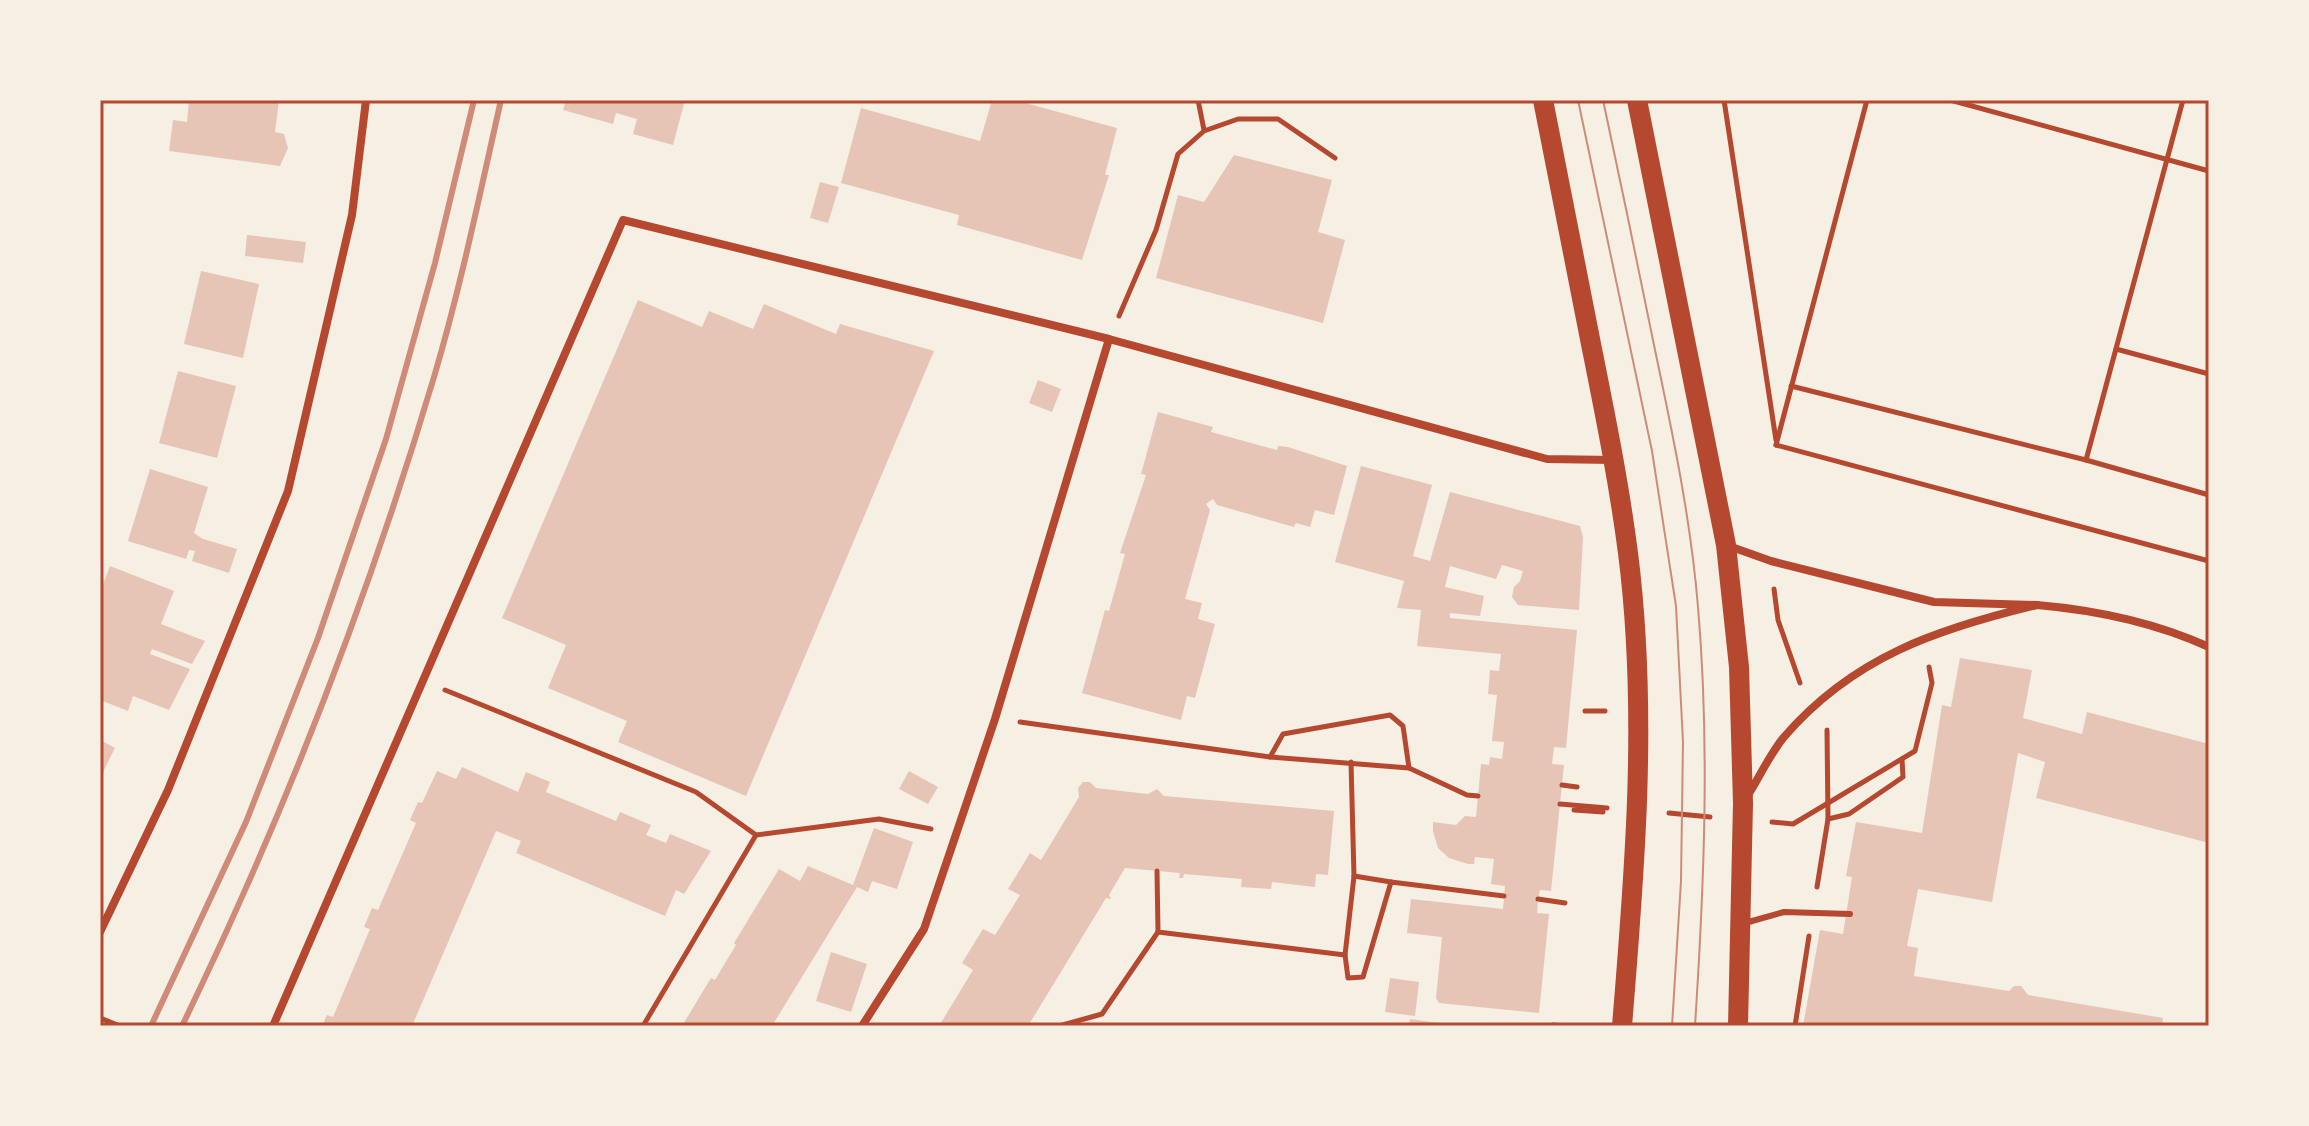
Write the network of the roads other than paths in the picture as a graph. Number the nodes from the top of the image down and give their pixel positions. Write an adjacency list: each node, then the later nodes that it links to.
1 (366, 100): 12 (street)
2 (1543, 100): 5 (main road)
3 (1637, 100): 6 (main road)
4 (1109, 339): 5 (street); 13 (street); 14 (street)
5 (1614, 460): 15 (main road)
6 (1726, 545): 7 (street); 9 (main road)
7 (2037, 605): 8 (street); 9 (street)
8 (2209, 647)
9 (1743, 803): 11 (main road)
10 (1850, 914): 11 (lane)
11 (1741, 924): 16 (main road)
12 (100, 932)
13 (273, 1026)
14 (862, 1026)
15 (1622, 1026)
16 (1738, 1026)

